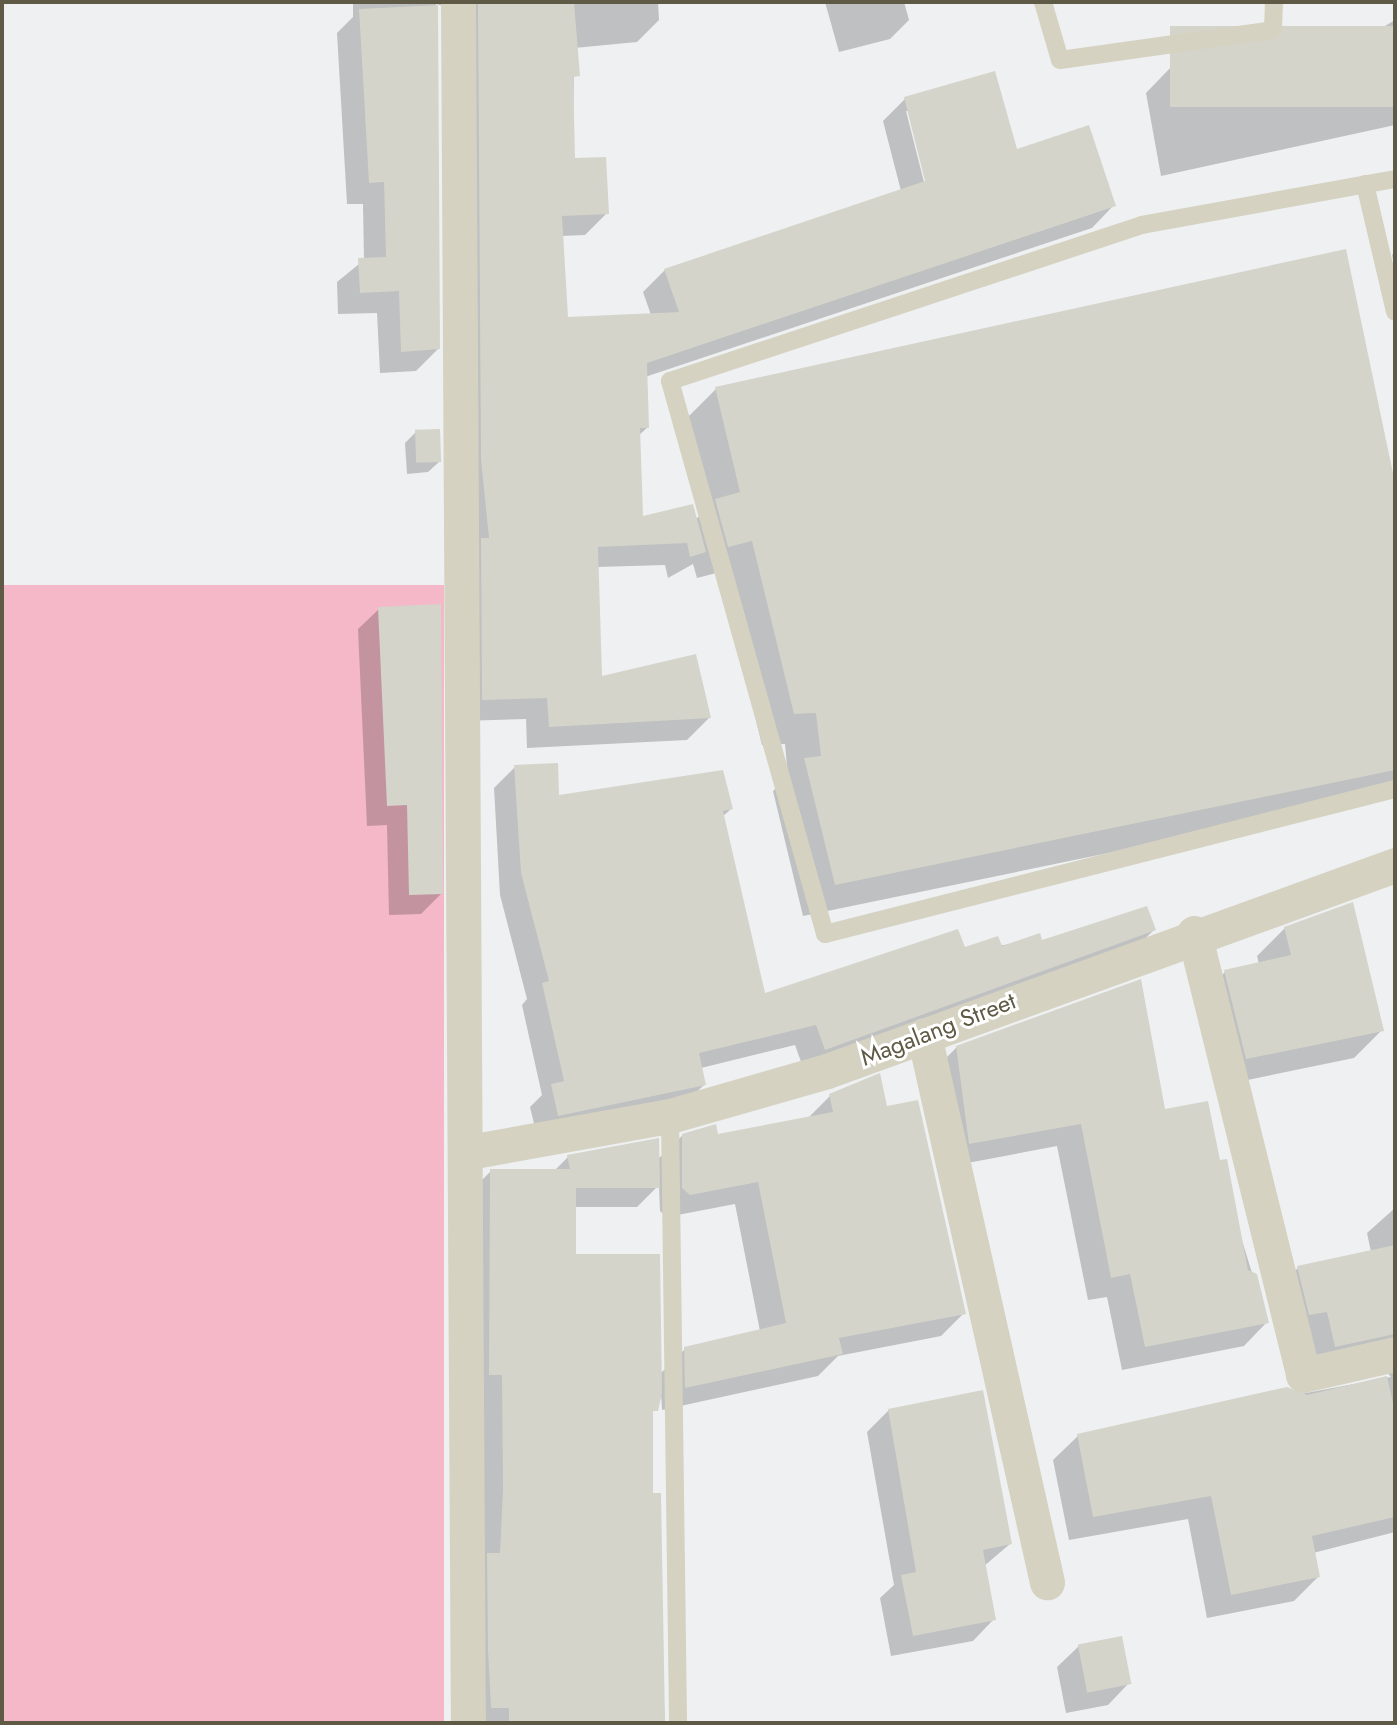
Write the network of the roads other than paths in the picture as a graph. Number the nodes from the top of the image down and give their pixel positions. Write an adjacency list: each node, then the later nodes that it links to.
1 (458, 2): 12 (street)
2 (1043, 2): 3 (lane)
3 (1274, 2)
4 (1395, 179): 5 (lane)
5 (1365, 184): 6 (lane); 7 (lane)
6 (1395, 312)
7 (1395, 789)
8 (1395, 864): 9 (street, Magalang Street)
9 (1194, 933): 10 (street, Magalang Street); 13 (street)
10 (923, 1035): 11 (street, Magalang Street); 14 (street)
11 (670, 1116): 12 (street, Magalang Street); 16 (lane)
12 (469, 1152): 15 (street)
13 (1395, 1354)
14 (1047, 1582)
15 (468, 1723)
16 (678, 1723)

